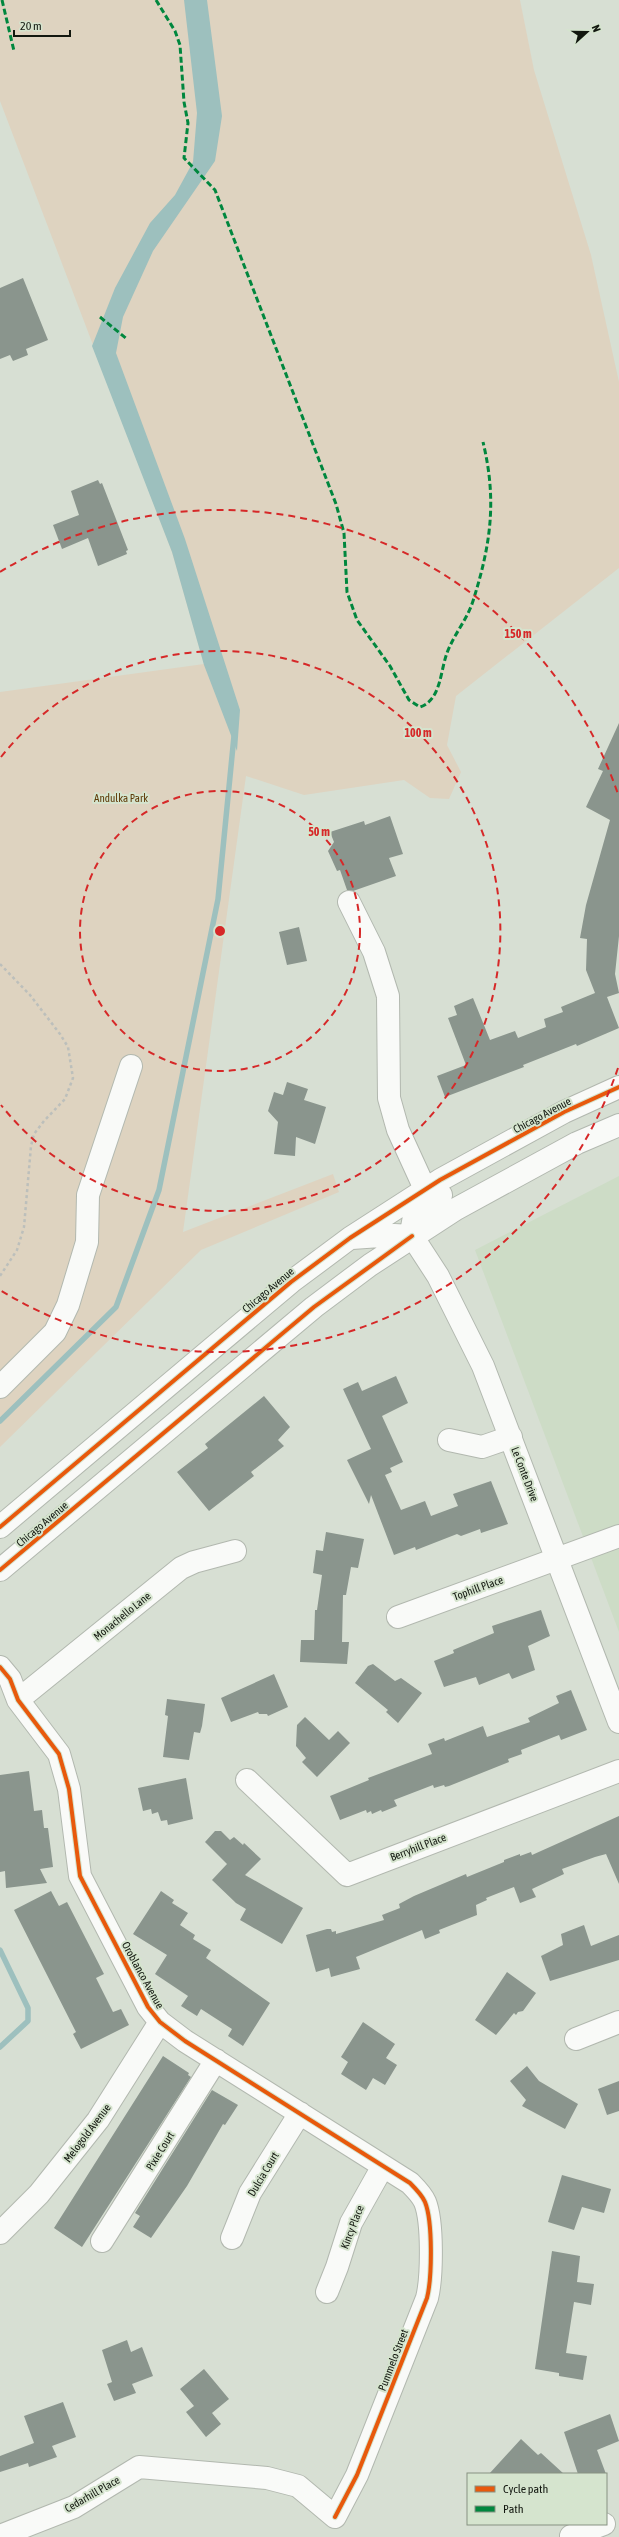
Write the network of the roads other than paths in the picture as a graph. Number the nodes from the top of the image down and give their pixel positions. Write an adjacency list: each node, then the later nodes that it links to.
1 (349, 902): 6 (street)
2 (131, 1066): 9 (street)
3 (619, 1087): 5 (street, Chicago Avenue)
4 (619, 1125): 7 (street, Chicago Avenue)
5 (520, 1136): 6 (street, Chicago Avenue); 7 (street)
6 (425, 1189): 8 (street, Chicago Avenue)
7 (412, 1236): 8 (street); 10 (street, Le Conte Drive); 16 (street, Chicago Avenue)
8 (350, 1238): 12 (street, Chicago Avenue)
9 (0, 1387)
10 (510, 1438): 11 (street); 15 (street, Le Conte Drive)
11 (450, 1440)
12 (0, 1527)
13 (619, 1536): 15 (street, Tophill Place)
14 (235, 1551): 19 (street, Monachello Lane)
15 (558, 1560): 17 (street, Tophill Place); 20 (street, Le Conte Drive)
16 (0, 1570)
17 (398, 1617)
18 (0, 1667): 19 (street, Oroblanco Avenue)
19 (9, 1695): 23 (street, Oroblanco Avenue)
20 (619, 1722)
21 (619, 1770): 22 (street, Berryhill Place)
22 (246, 1780)
23 (160, 2022): 26 (street, Oroblanco Avenue); 30 (street, Melogold Avenue)
24 (619, 2022): 25 (street)
25 (576, 2039)
26 (216, 2060): 27 (street, Oroblanco Avenue); 32 (street, Pixie Court)
27 (300, 2114): 28 (street, Oroblanco Avenue); 31 (street, Dulcia Court)
28 (383, 2166): 29 (street, Oroblanco Avenue); 33 (street, Kincy Place)
29 (425, 2202): 34 (street, Pummelo Street)
30 (0, 2233)
31 (232, 2238)
32 (102, 2241)
33 (327, 2292)
34 (139, 2467): 38 (street, Cedarhill Place)
35 (619, 2518): 36 (street)
36 (607, 2523)
37 (602, 2525): 39 (street)
38 (0, 2536)
39 (572, 2536)

